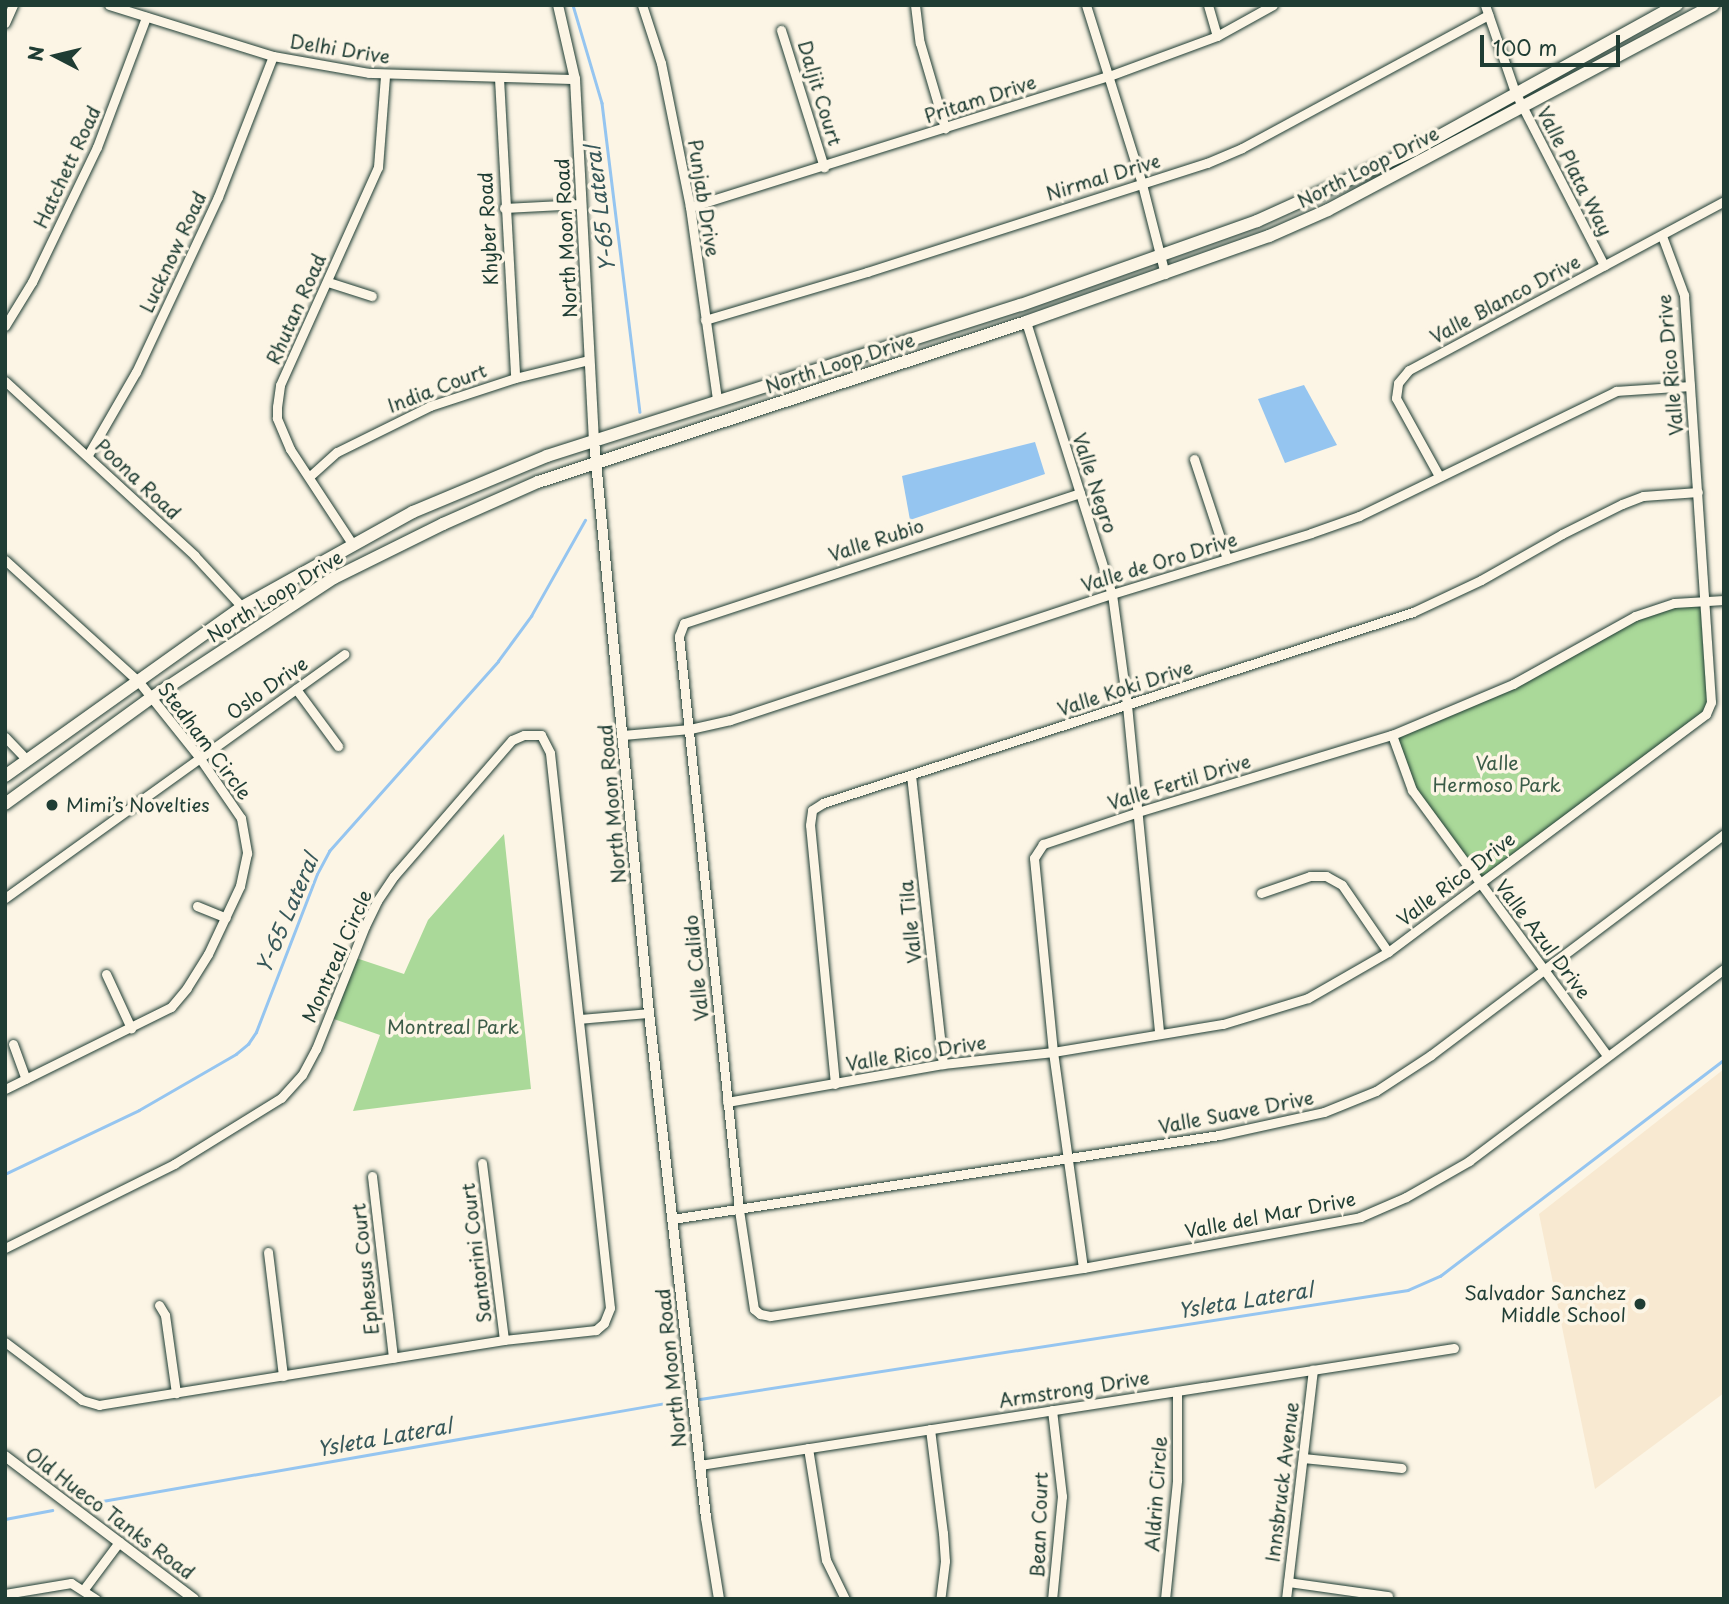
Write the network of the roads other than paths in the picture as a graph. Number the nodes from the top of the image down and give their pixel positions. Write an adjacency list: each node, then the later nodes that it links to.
1 (13, 5): 13 (street)
2 (109, 5): 12 (street, Delhi Drive)
3 (558, 5): 20 (street, North Moon Road)
4 (642, 5): 28 (street, Punjab Drive)
5 (915, 5): 23 (street)
6 (1086, 5): 18 (street)
7 (1208, 5): 15 (street)
8 (1273, 5): 15 (street, Pritam Drive)
9 (1677, 5): 21 (main road, North Loop Drive)
10 (1713, 5): 22 (main road, North Loop Drive)
11 (1487, 10): 21 (street, Valle Plata Way); 25 (street, Nirmal Drive)
12 (146, 17): 16 (street, Delhi Drive); 38 (street, Hatchett Road)
13 (5, 23)
14 (781, 30): 24 (street, Daljit Court)
15 (1217, 36): 18 (street, Pritam Drive)
16 (273, 56): 17 (street, Delhi Drive); 45 (street, Lucknow Road)
17 (385, 75): 19 (street, Delhi Drive); 34 (street, Rhutan Road)
18 (1109, 76): 23 (street, Pritam Drive); 25 (street)
19 (499, 78): 20 (street, Delhi Drive); 29 (street, Khyber Road)
20 (575, 79): 27 (street, North Moon Road)
21 (1515, 92): 22 (street, Valle Plata Way); 31 (main road, North Loop Drive)
22 (1524, 108): 32 (street, Valle Plata Way); 33 (main road, North Loop Drive)
23 (945, 128): 24 (street, Pritam Drive)
24 (824, 167): 28 (street, Pritam Drive)
25 (1142, 184): 31 (street); 36 (street, Nirmal Drive)
26 (1724, 201): 30 (street, Valle Blanco Drive)
27 (581, 204): 29 (street); 39 (street, North Moon Road)
28 (690, 207): 36 (street, Punjab Drive)
29 (504, 208): 40 (street, Khyber Road)
30 (1662, 236): 32 (street, Valle Blanco Drive); 42 (street, Valle Rico Drive)
31 (1158, 256): 33 (street); 43 (main road, North Loop Drive)
32 (1604, 265): 49 (street, Valle Blanco Drive)
33 (1165, 274): 37 (main road, North Loop Drive)
34 (328, 282): 35 (street); 48 (street, Rhutan Road)
35 (372, 296)
36 (705, 320): 43 (street, Punjab Drive)
37 (1026, 322): 47 (main road, North Loop Drive); 51 (street, Valle Negro)
38 (5, 326)
39 (589, 360): 40 (street, India Court); 44 (street, North Moon Road)
40 (515, 378): 48 (street, India Court)
41 (5, 381): 45 (street, Poona Road)
42 (1690, 386): 49 (street, Valle de Oro Drive); 50 (street, Valle Rico Drive)
43 (717, 400): 44 (main road, North Loop Drive)
44 (594, 441): 47 (street, North Moon Road); 52 (main road, North Loop Drive)
45 (88, 455): 58 (street, Poona Road)
46 (1194, 459): 53 (street)
47 (597, 462): 63 (main road, North Loop Drive); 67 (street, North Moon Road)
48 (310, 476): 52 (street, Rhutan Road)
49 (1439, 476): 53 (street, Valle de Oro Drive)
50 (1699, 492): 57 (street, Valle Rico Drive); 64 (street, Valle Koki Drive)
51 (1080, 493): 55 (street, Valle Negro); 59 (street, Valle Rubio)
52 (353, 545): 58 (main road, North Loop Drive)
53 (1227, 559): 55 (street, Valle de Oro Drive)
54 (5, 560): 61 (street, Stedham Circle)
55 (1112, 594): 64 (street, Valle Negro); 65 (street, Valle de Oro Drive)
56 (1724, 600): 57 (street, Valle Fertil Drive)
57 (1704, 601): 66 (street, Valle Fertil Drive); 77 (street, Valle Rico Drive)
58 (242, 607): 61 (main road, North Loop Drive)
59 (684, 623): 65 (street, Valle Calido)
60 (344, 654): 62 (street, Oslo Drive)
61 (139, 682): 63 (street, Stedham Circle); 71 (main road, North Loop Drive)
62 (296, 690): 69 (street); 70 (street, Oslo Drive)
63 (151, 698): 70 (street, Stedham Circle); 74 (main road, North Loop Drive)
64 (1127, 705): 72 (street, Valle Koki Drive); 75 (street, Valle Negro)
65 (690, 730): 67 (street, Valle de Oro Drive); 97 (street, Valle Calido)
66 (1392, 734): 75 (street, Valle Fertil Drive); 77 (street, Valle Azul Drive)
67 (623, 735): 86 (street, North Moon Road)
68 (5, 737): 71 (street)
69 (338, 746)
70 (199, 757): 79 (street, Oslo Drive); 81 (street, Stedham Circle)
71 (27, 760): 73 (main road, North Loop Drive)
72 (911, 775): 93 (street, Valle Tila); 95 (street, Valle Koki Drive)
73 (5, 776)
74 (5, 804)
75 (1138, 812): 89 (street, Valle Negro); 91 (street, Valle Fertil Drive)
76 (1724, 834): 84 (street, Valle Suave Drive)
77 (1478, 883): 82 (street, Valle Rico Drive); 84 (street, Valle Azul Drive)
78 (1261, 893): 82 (street)
79 (5, 898)
80 (197, 906): 81 (street)
81 (226, 918): 88 (street, Stedham Circle)
82 (1388, 952): 89 (street, Valle Rico Drive)
83 (1724, 969): 92 (street, Valle del Mar Drive)
84 (1545, 970): 92 (street, Valle Azul Drive); 98 (street, Valle Suave Drive)
85 (106, 974): 88 (street)
86 (649, 1013): 87 (street); 102 (street, North Moon Road)
87 (579, 1019): 103 (street, Montreal Circle); 108 (street, Montreal Circle)
88 (131, 1028): 94 (street, Stedham Circle)
89 (1158, 1032): 91 (street, Valle Rico Drive)
90 (13, 1044): 94 (street)
91 (1053, 1052): 93 (street, Valle Rico Drive); 98 (street, Valle Fertil Drive)
92 (1606, 1055): 105 (street, Valle del Mar Drive)
93 (943, 1064): 95 (street, Valle Rico Drive)
94 (26, 1079): 96 (street, Stedham Circle)
95 (835, 1084): 97 (street, Valle Rico Drive)
96 (5, 1089)
97 (727, 1102): 101 (street, Valle Calido)
98 (1068, 1160): 101 (street, Valle Suave Drive); 105 (street, Valle Fertil Drive)
99 (482, 1163): 108 (street, Santorini Court)
100 (372, 1177): 111 (street, Ephesus Court)
101 (739, 1210): 102 (street, Valle Suave Drive); 107 (street, Valle Calido)
102 (672, 1219): 121 (street, North Moon Road)
103 (5, 1248)
104 (268, 1252): 113 (street)
105 (1083, 1268): 107 (street, Valle del Mar Drive)
106 (159, 1305): 115 (street)
107 (754, 1309)
108 (504, 1340): 111 (street, Montreal Circle)
109 (5, 1342): 115 (street, Montreal Circle)
110 (1454, 1348): 112 (street, Armstrong Drive)
111 (393, 1359): 113 (street, Montreal Circle)
112 (1313, 1370): 114 (street, Armstrong Drive); 120 (street, Innsbruck Avenue)
113 (283, 1376): 115 (street, Montreal Circle)
114 (1177, 1391): 116 (street, Armstrong Drive); 134 (street, Aldrin Circle)
115 (176, 1393)
116 (1052, 1410): 117 (street, Armstrong Drive); 133 (street, Bean Court)
117 (930, 1429): 118 (street, Armstrong Drive); 132 (street)
118 (808, 1448): 121 (street, Armstrong Drive); 131 (street)
119 (5, 1456): 123 (street, Old Hueco Tanks Road)
120 (1303, 1458): 122 (street); 124 (street, Innsbruck Avenue)
121 (700, 1465): 130 (street, North Moon Road)
122 (1401, 1468)
123 (119, 1542): 125 (street); 129 (street, Old Hueco Tanks Road)
124 (1288, 1582): 127 (street); 135 (street, Innsbruck Avenue)
125 (84, 1589): 126 (street); 128 (street)
126 (5, 1594)
127 (1388, 1596)
128 (96, 1599)
129 (194, 1599)
130 (719, 1599)
131 (845, 1599)
132 (940, 1599)
133 (1052, 1599)
134 (1166, 1599)
135 (1286, 1599)

